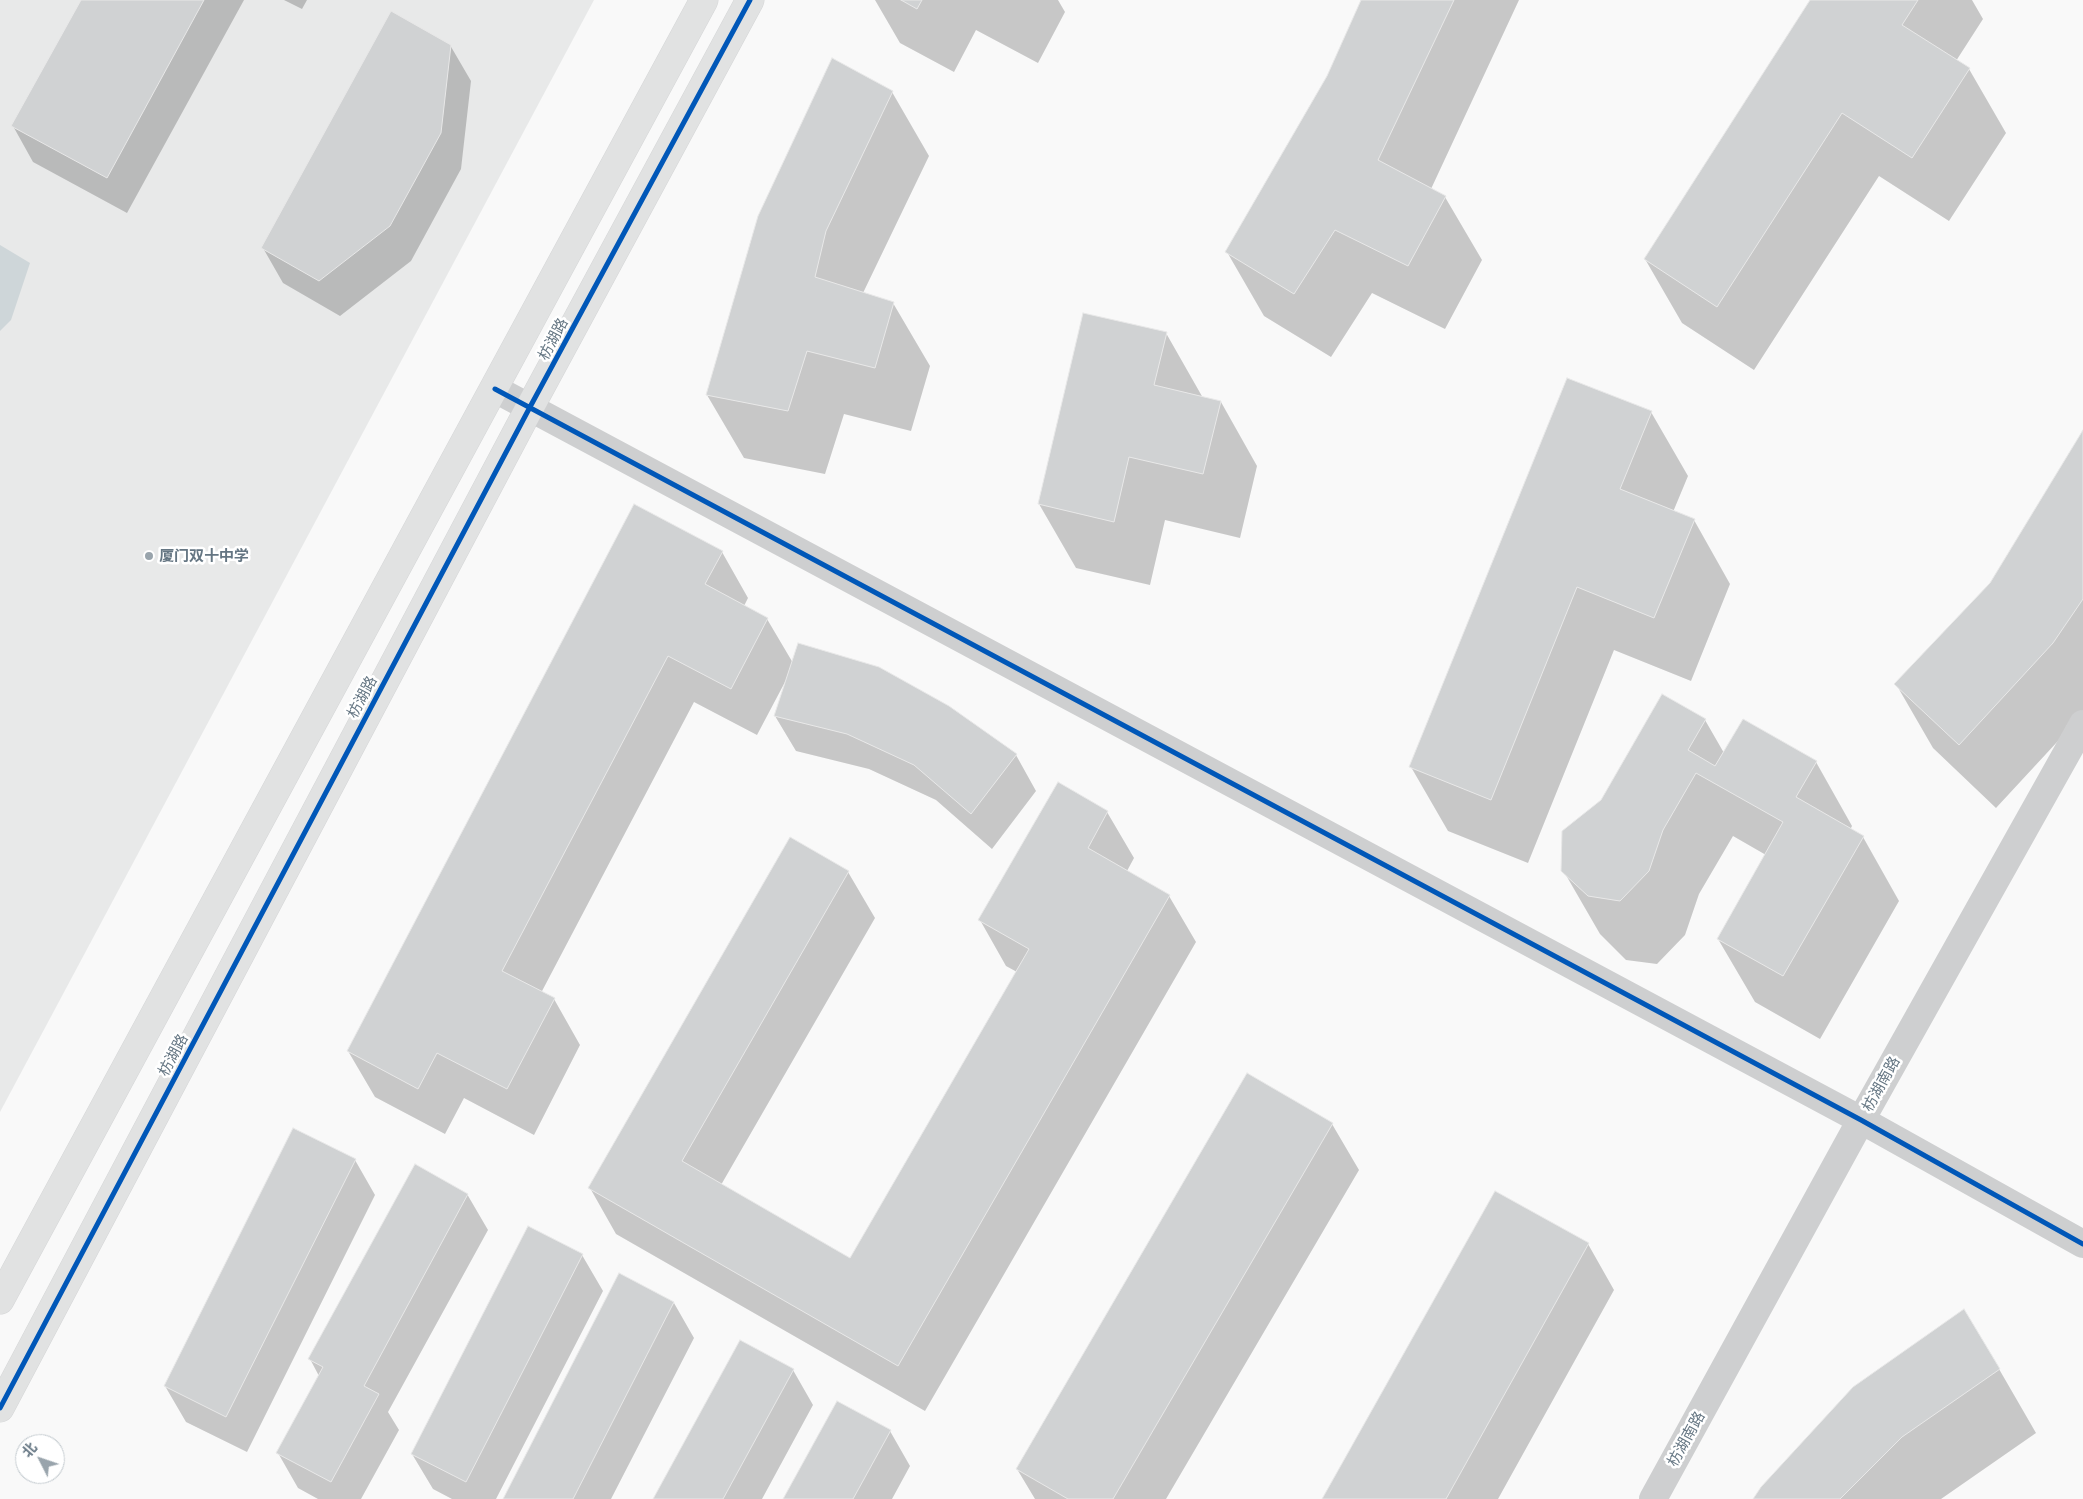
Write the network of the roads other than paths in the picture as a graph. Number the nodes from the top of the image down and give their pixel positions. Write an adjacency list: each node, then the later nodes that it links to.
1 (704, 0): 3 (street, 枋湖路)
2 (750, 0): 4 (street, 枋湖路)
3 (495, 389): 4 (street); 8 (street, 枋湖路)
4 (530, 408): 6 (street); 9 (street, 枋湖路)
5 (2083, 724): 6 (street, 枋湖南路)
6 (1861, 1120): 7 (street); 10 (street, 枋湖南路)
7 (2083, 1244)
8 (0, 1300)
9 (0, 1408)
10 (1653, 1499)

